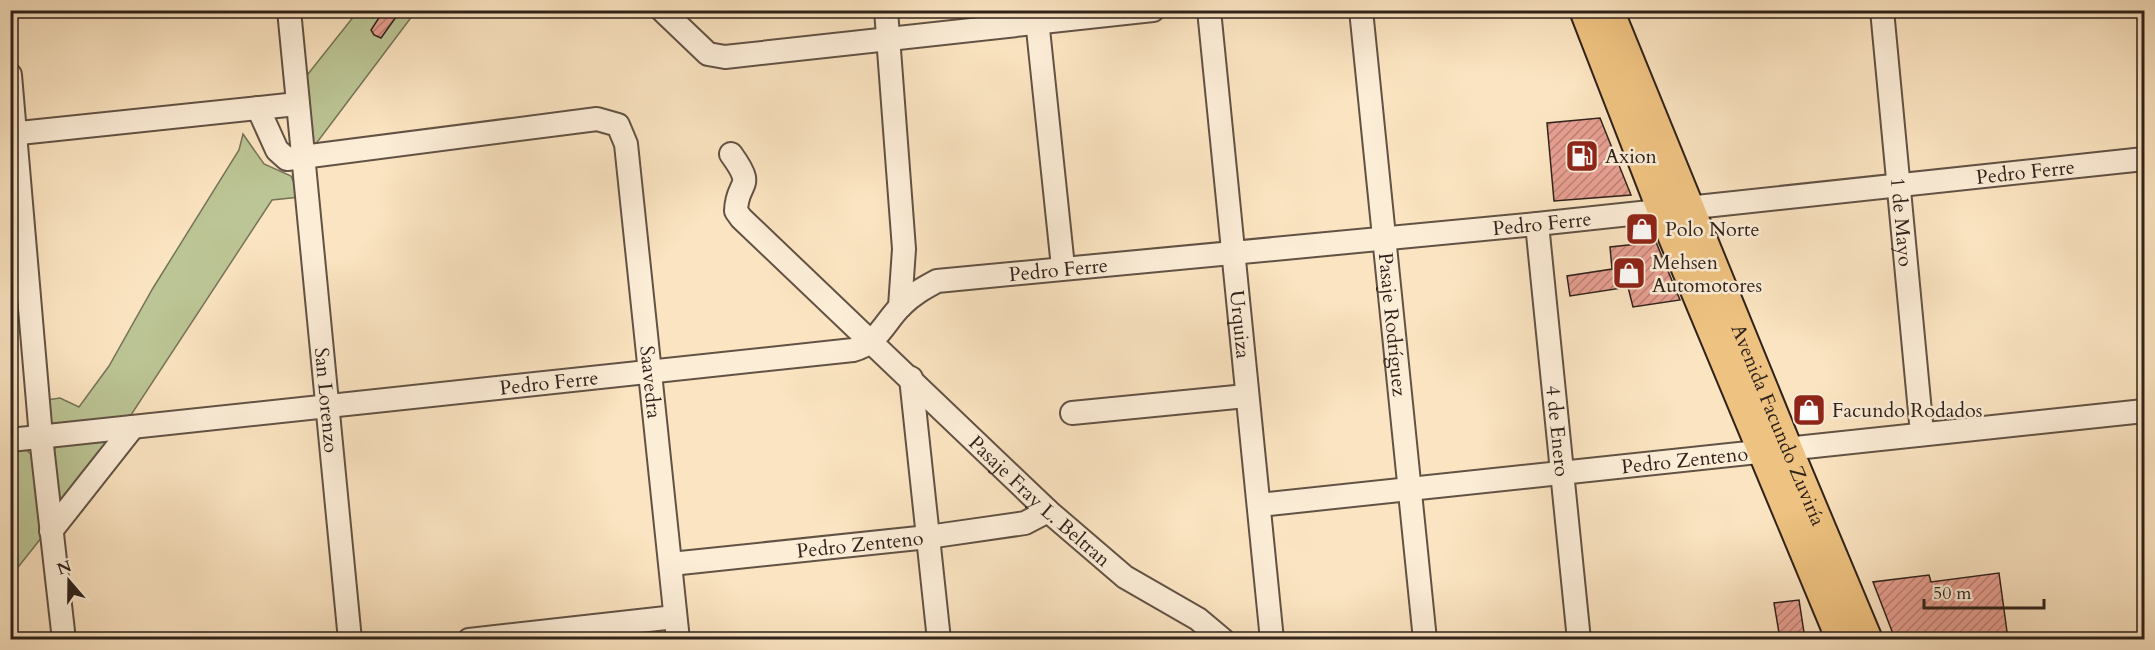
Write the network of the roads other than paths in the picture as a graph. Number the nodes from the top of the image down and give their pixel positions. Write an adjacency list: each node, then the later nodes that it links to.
1 (289, 10): 13 (street, San Lorenzo)
2 (662, 10): 11 (street)
3 (886, 10): 11 (street)
4 (1153, 10): 10 (street)
5 (1209, 10): 24 (street, Urquiza)
6 (1361, 10): 22 (street, Pasaje Rodríguez)
7 (1584, 10): 20 (main road, Avenida Facundo Zuviría)
8 (1609, 10): 20 (main road, Avenida Facundo Zuviría)
9 (1882, 10): 19 (street, 1 de Mayo)
10 (1037, 17): 11 (street); 25 (street)
11 (889, 39): 23 (street)
12 (10, 75): 15 (street)
13 (297, 104): 14 (street); 17 (street, San Lorenzo)
14 (258, 108): 15 (street); 17 (street)
15 (14, 133): 37 (street)
16 (731, 154): 28 (street, Pasaje Fray L. Beltran)
17 (303, 159): 29 (street, Saavedra); 32 (street, San Lorenzo)
18 (2145, 159): 19 (street, Pedro Ferre)
19 (1900, 187): 20 (street, Pedro Ferre); 36 (street, 1 de Mayo)
20 (1675, 209): 21 (street, Pedro Ferre); 39 (main road, Avenida Facundo Zuviría)
21 (1537, 224): 22 (street, Pedro Ferre); 40 (street, 4 de Enero)
22 (1386, 238): 24 (street, Pedro Ferre); 41 (street, Pasaje Rodríguez)
23 (904, 249): 26 (street); 27 (street)
24 (1231, 253): 25 (street, Pedro Ferre); 31 (street, Urquiza)
25 (1063, 267): 26 (street, Pedro Ferre)
26 (938, 281): 27 (street, Pedro Ferre)
27 (900, 307): 28 (street, Pedro Ferre)
28 (872, 343): 29 (street, Pedro Ferre); 30 (street, Pasaje Fray L. Beltran)
29 (648, 372): 32 (street, Pedro Ferre); 46 (street, Saavedra)
30 (911, 378): 43 (street, Pasaje Fray L. Beltran); 45 (street)
31 (1246, 396): 34 (street); 42 (street, Urquiza)
32 (327, 406): 35 (street, Pedro Ferre); 49 (street, San Lorenzo)
33 (2145, 411): 36 (street, Pedro Zenteno)
34 (1072, 412)
35 (133, 427): 37 (street, Pedro Ferre); 44 (street)
36 (1922, 433): 39 (street, Pedro Zenteno)
37 (41, 437): 38 (street, Pedro Ferre); 44 (street)
38 (10, 440)
39 (1775, 450): 40 (street, Pedro Zenteno); 56 (main road, Avenida Facundo Zuviría); 57 (main road, Avenida Facundo Zuviría)
40 (1561, 473): 41 (street, Pedro Zenteno); 55 (street, 4 de Enero)
41 (1410, 490): 42 (street, Pedro Zenteno); 54 (street, Pasaje Rodríguez)
42 (1259, 505): 53 (street, Urquiza)
43 (1048, 511): 45 (street, Pedro Zenteno); 52 (street, Pasaje Fray L. Beltran)
44 (51, 531): 48 (street)
45 (928, 537): 46 (street, Pedro Zenteno); 51 (street)
46 (670, 564): 47 (street, Saavedra)
47 (676, 628): 50 (street)
48 (64, 639)
49 (350, 639)
50 (469, 639)
51 (939, 639)
52 (1223, 639)
53 (1272, 639)
54 (1425, 639)
55 (1580, 639)
56 (1841, 639)
57 (1868, 639)

